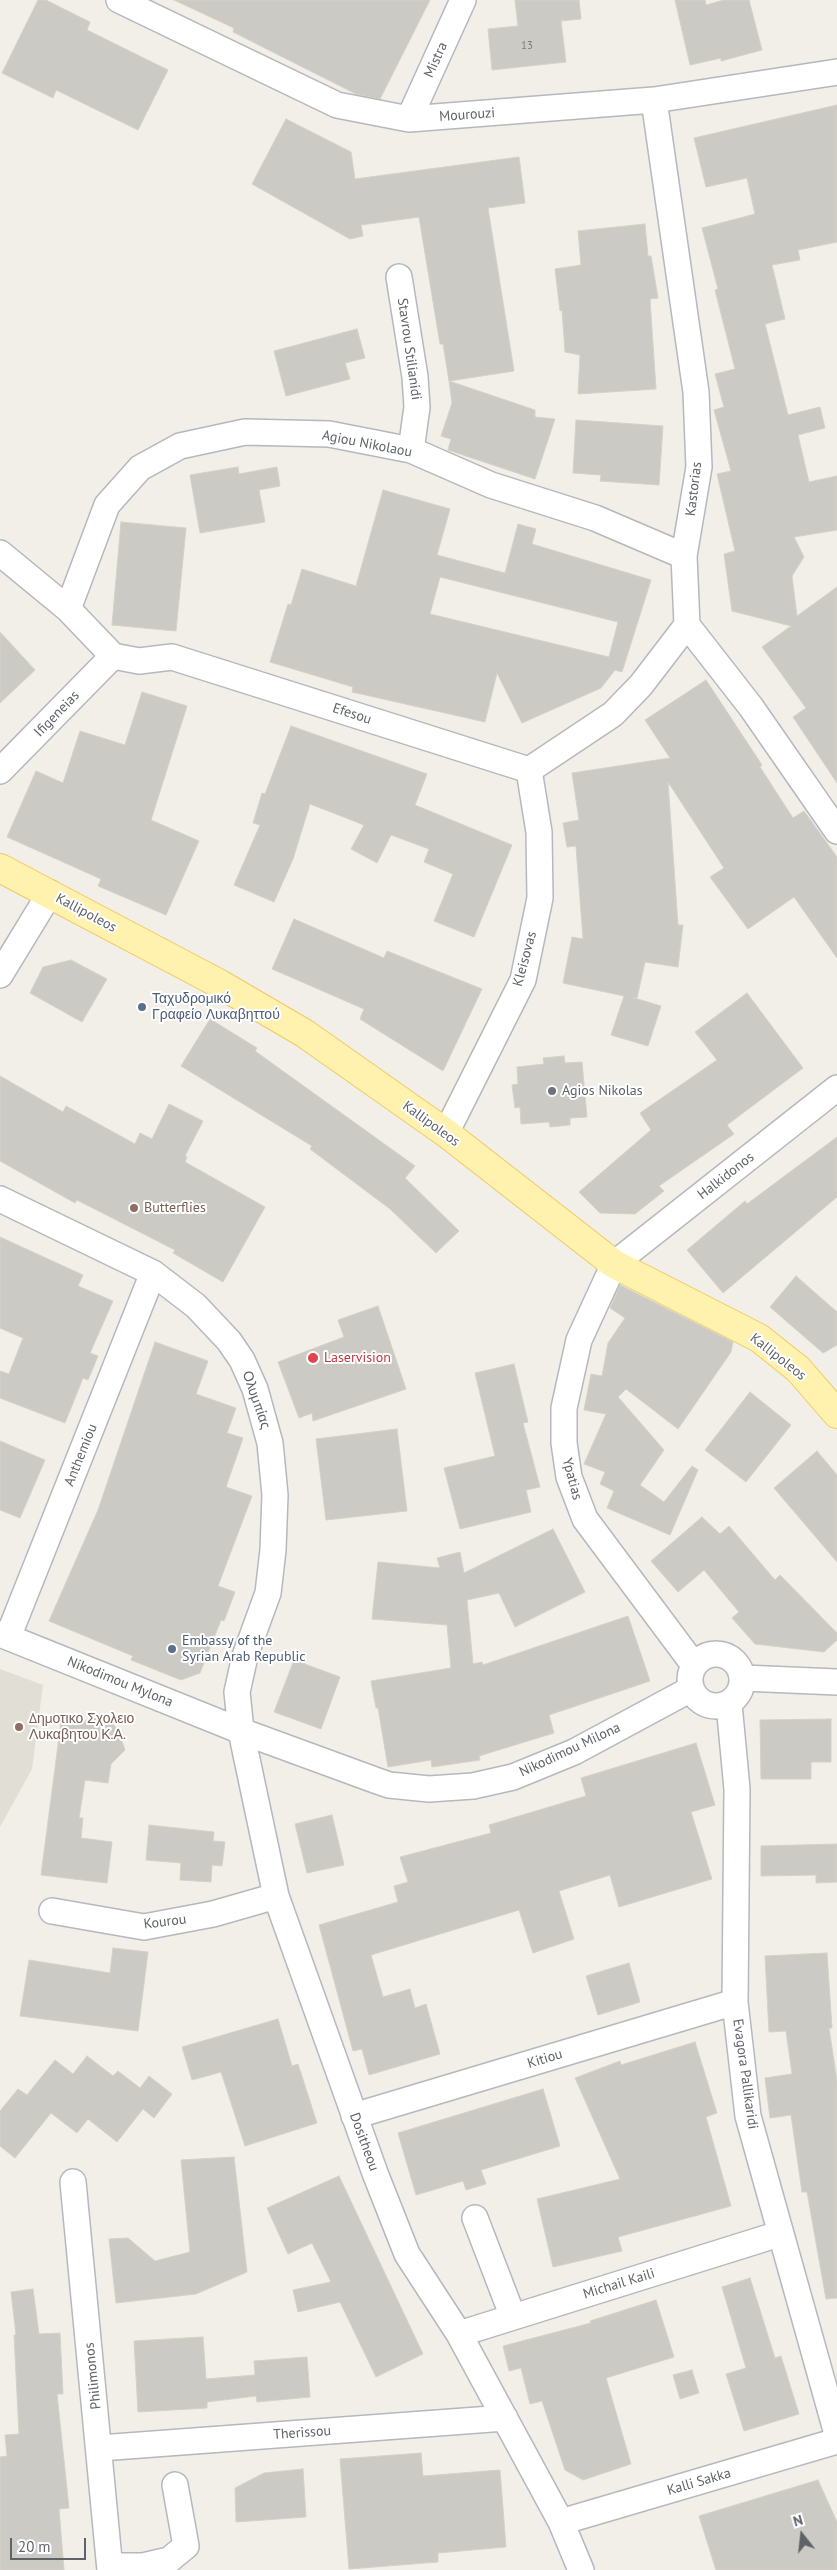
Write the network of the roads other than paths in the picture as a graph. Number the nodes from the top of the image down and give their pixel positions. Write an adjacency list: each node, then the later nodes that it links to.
1 (119, 0): 5 (street, Mourouzi)
2 (463, 0): 5 (street, Mistra)
3 (837, 72): 4 (street, Mourouzi)
4 (654, 100): 5 (street, Mourouzi); 9 (street, Kastorias)
5 (409, 119)
6 (399, 277): 7 (street, Stavrou Stilianidi)
7 (411, 450): 9 (street, Agiou Nikolaou); 10 (street, Agiou Nikolaou)
8 (0, 553): 10 (street)
9 (684, 556): 11 (street, Kastorias)
10 (68, 610): 12 (street)
11 (687, 625): 13 (street); 15 (street)
12 (113, 656): 13 (street, Efesou); 14 (street, Ifigeneias)
13 (529, 770): 20 (street, Kleisovas)
14 (0, 772)
15 (837, 831)
16 (0, 868): 17 (main road, Kallipoleos)
17 (50, 893): 18 (street); 20 (main road, Kallipoleos)
18 (0, 974)
19 (837, 1088): 22 (street, Halkidonos)
20 (446, 1133): 22 (main road, Kallipoleos)
21 (0, 1199): 23 (street, Ολυμπίας)
22 (614, 1264): 24 (main road, Kallipoleos); 26 (street, Ypatias)
23 (153, 1273): 25 (street, Anthemiou); 30 (street, Ολυμπίας)
24 (833, 1400)
25 (4, 1635): 30 (street, Nikodimou Mylona)
26 (693, 1677): 27 (street); 29 (street); 30 (street, Nikodimou Milona)
27 (743, 1678): 28 (street); 29 (street)
28 (837, 1682)
29 (729, 1704): 33 (street, Evagora Pallikaridi)
30 (241, 1731): 31 (street, Dositheou)
31 (276, 1896): 32 (street, Kourou); 34 (street, Dositheou)
32 (52, 1911)
33 (735, 2002): 34 (street, Kitiou); 37 (street, Evagora Pallikaridi)
34 (354, 2116): 39 (street, Dositheou)
35 (74, 2182): 43 (street, Philimonos)
36 (475, 2218): 38 (street)
37 (779, 2234): 38 (street, Michail Kaili); 41 (street, Evagora Pallikaridi)
38 (513, 2317): 39 (street, Michail Kaili)
39 (460, 2334): 40 (street, Dositheou)
40 (505, 2418): 43 (street, Therissou); 45 (street, Dositheou)
41 (837, 2434)
42 (837, 2442): 45 (street, Kalli Sakka)
43 (100, 2448): 46 (street, Philimonos)
44 (175, 2485): 46 (street)
45 (561, 2522): 47 (street, Dositheou)
46 (110, 2568)
47 (581, 2570)

